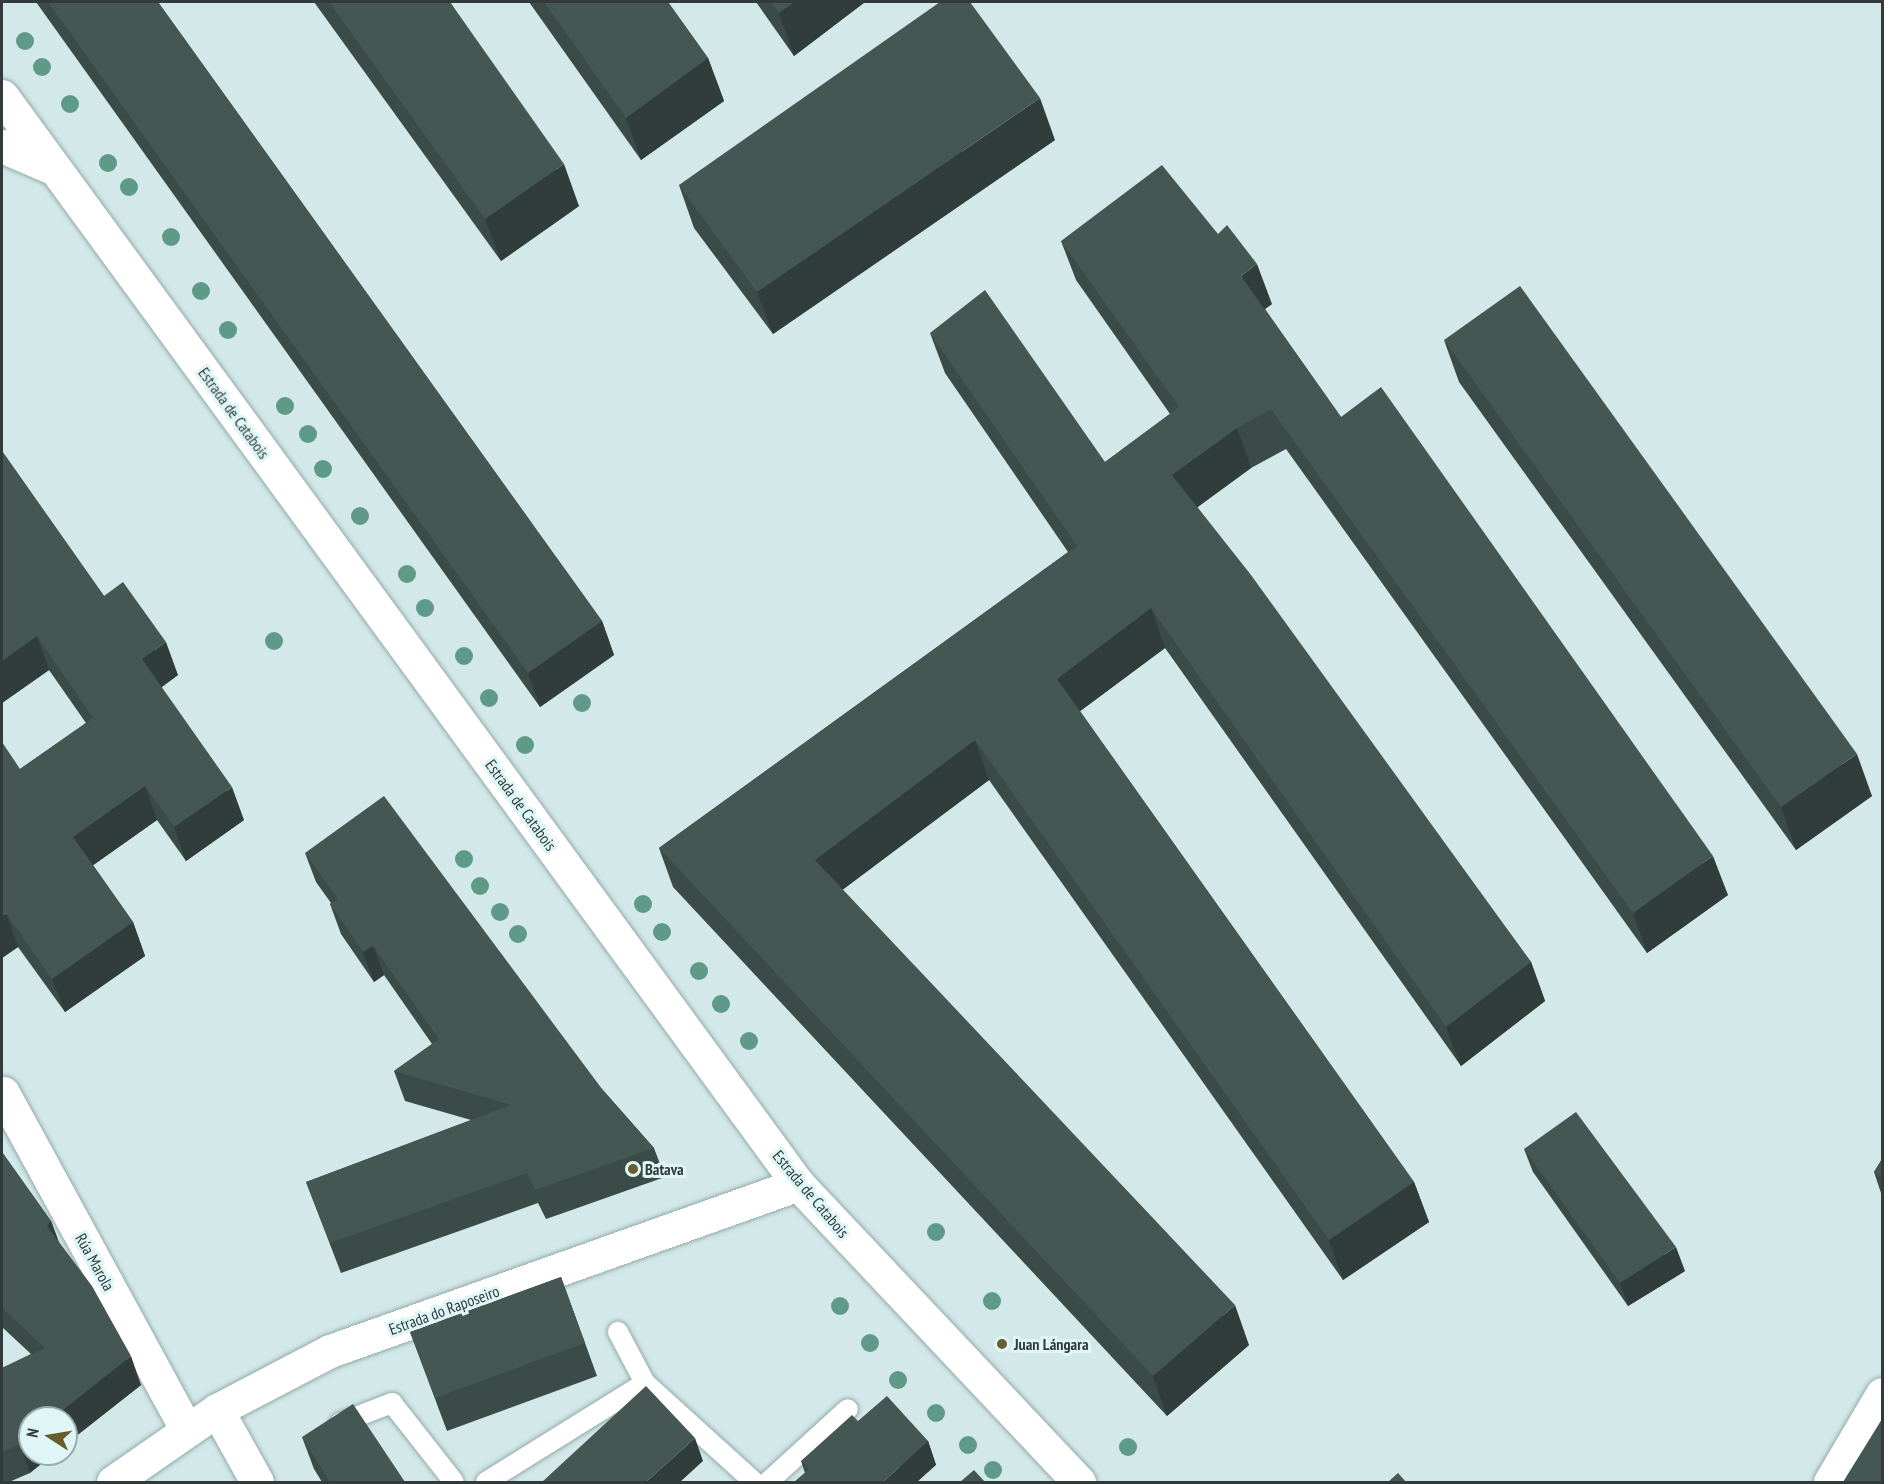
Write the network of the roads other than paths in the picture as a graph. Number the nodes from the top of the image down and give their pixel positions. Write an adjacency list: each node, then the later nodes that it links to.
1 (2, 96): 3 (main road, Estrada de Catabois)
2 (2, 146): 3 (main road)
3 (56, 170): 5 (main road, Estrada de Catabois)
4 (3, 1093): 12 (main road, Rúa Marola)
5 (798, 1184): 10 (main road, Estrada do Raposeiro); 19 (main road, Estrada de Catabois)
6 (618, 1332): 7 (lane)
7 (645, 1383): 16 (lane); 17 (lane)
8 (1882, 1394): 20 (main road)
9 (848, 1409): 18 (lane)
10 (217, 1410): 12 (main road, Estrada do Raposeiro); 14 (main road)
11 (340, 1423): 15 (lane)
12 (188, 1430): 13 (main road, Estrada do Raposeiro)
13 (113, 1482)
14 (257, 1482)
15 (454, 1482)
16 (486, 1482)
17 (754, 1482)
18 (768, 1482)
19 (1078, 1482)
20 (1830, 1482)

